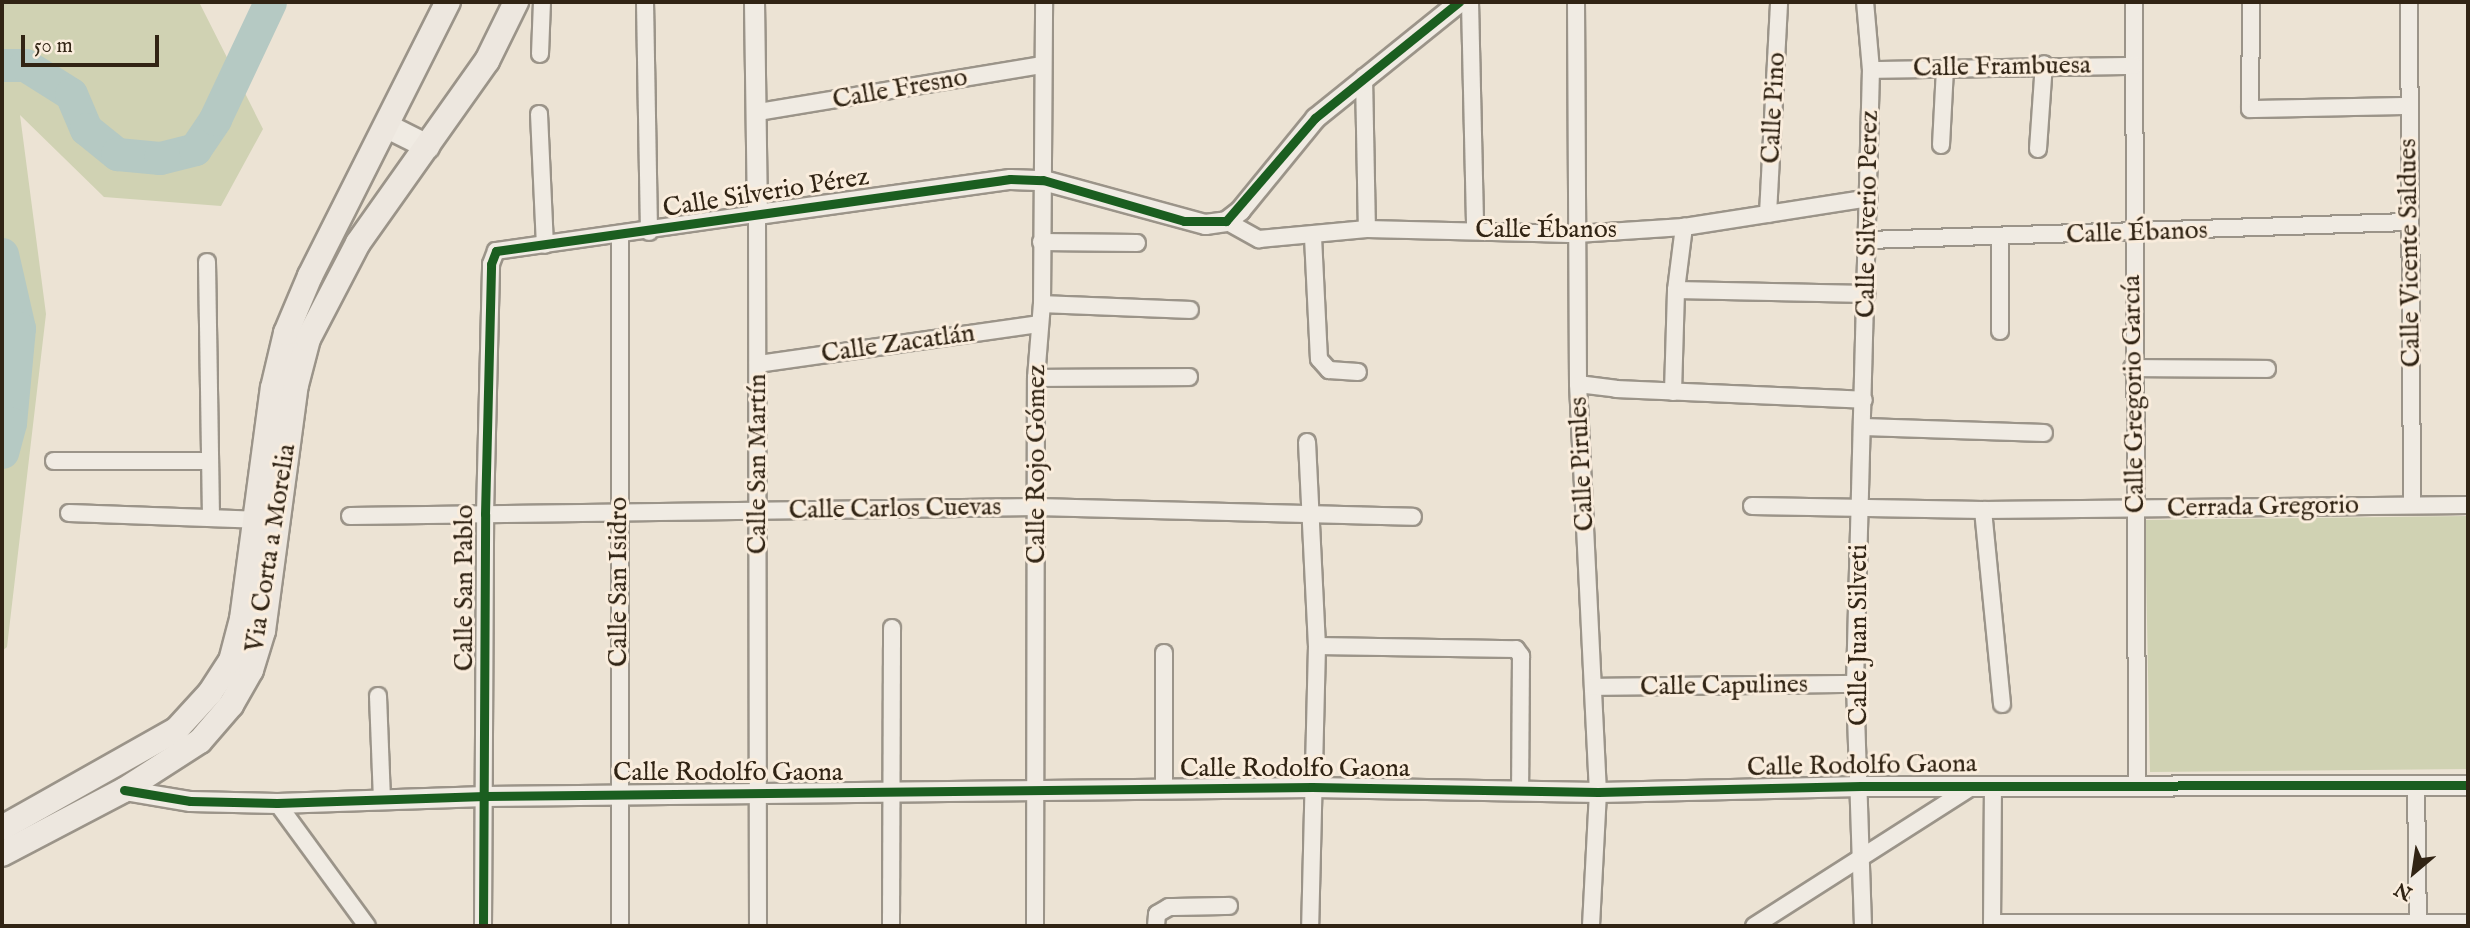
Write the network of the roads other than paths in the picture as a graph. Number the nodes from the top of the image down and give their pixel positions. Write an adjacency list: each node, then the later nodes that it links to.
1 (448, 2): 25 (main road, Via Corta a Morelia)
2 (516, 2): 27 (main road, Via Corta a Morelia)
3 (542, 2): 15 (street)
4 (645, 2): 38 (street)
5 (754, 2): 23 (street, Calle San Martín)
6 (1044, 2): 17 (street, Calle Rojo Gómez)
7 (1459, 2): 21 (street)
8 (1470, 2): 37 (street)
9 (1576, 2): 39 (street, Calle Pirules)
10 (1779, 2): 32 (street, Calle Pino)
11 (1866, 2): 20 (street, Calle Silverio Perez)
12 (2134, 2): 18 (street, Calle Gregorio García)
13 (2251, 2): 22 (street)
14 (2409, 2): 22 (street, Calle Vicente Saldues)
15 (540, 54)
16 (2045, 64): 18 (street, Calle Frambuesa); 19 (street, Calle Frambuesa); 28 (street)
17 (1042, 65): 23 (street, Calle Fresno); 29 (street, Calle Rojo Gómez)
18 (2134, 66): 40 (street, Calle Gregorio García)
19 (1945, 68): 20 (street, Calle Frambuesa); 26 (street)
20 (1871, 70): 30 (street, Calle Silverio Perez)
21 (1364, 77): 33 (street); 36 (street)
22 (2408, 106): 34 (street, Calle Vicente Saldues)
23 (758, 112): 31 (street, Calle San Martín)
24 (539, 114): 47 (street)
25 (387, 126): 27 (main road); 85 (main road, Via Corta a Morelia)
26 (1941, 145)
27 (427, 146): 100 (main road, Via Corta a Morelia)
28 (2038, 149)
29 (1043, 180): 31 (street, Calle Silverio Pérez); 33 (street, Calle Silverio Pérez); 45 (street, Calle Rojo Gómez)
30 (1869, 198): 32 (street, Calle Ébanos); 44 (street, Calle Silverio Perez)
31 (757, 214): 38 (street, Calle Silverio Pérez); 56 (street, Calle San Martín)
32 (1768, 214): 35 (street, Calle Ébanos)
33 (1226, 221): 43 (street, Calle Ébanos)
34 (2407, 222): 40 (street, Calle Ébanos); 70 (street, Calle Vicente Saldues)
35 (1684, 227): 39 (street, Calle Ébanos); 50 (street)
36 (1367, 229): 37 (street, Calle Ébanos); 43 (street, Calle Ébanos)
37 (1475, 230): 39 (street, Calle Ébanos)
38 (649, 232): 42 (street, Calle Silverio Pérez)
39 (1577, 234): 62 (street, Calle Pirules)
40 (2132, 234): 41 (street, Calle Ébanos); 57 (street, Calle Gregorio García)
41 (2000, 236): 44 (street, Calle Ébanos); 55 (street)
42 (620, 237): 47 (street, Calle Silverio Pérez); 79 (street, Calle San Isidro)
43 (1312, 237): 59 (street)
44 (1868, 240): 51 (street, Calle Silverio Perez)
45 (1041, 242): 46 (street); 52 (street, Calle Rojo Gómez)
46 (1137, 243)
47 (545, 245): 48 (street, Calle Silverio Pérez)
48 (496, 251): 80 (street, Calle San Pablo)
49 (207, 262): 69 (street)
50 (1676, 290): 51 (street); 63 (street)
51 (1867, 294): 64 (street, Calle Silverio Perez)
52 (1041, 304): 53 (street); 54 (street, Calle Rojo Gómez)
53 (1190, 310)
54 (1039, 324): 56 (street, Calle Zacatlán); 60 (street, Calle Rojo Gómez)
55 (2000, 331)
56 (758, 364): 77 (street, Calle San Martín)
57 (2132, 368): 58 (street); 75 (street, Calle Gregorio García)
58 (2267, 369)
59 (1358, 372)
60 (1036, 377): 61 (street); 73 (street, Calle Rojo Gómez)
61 (1189, 377)
62 (1578, 384): 63 (street); 90 (street, Calle Pirules)
63 (1674, 392): 64 (street)
64 (1864, 400): 65 (street, Calle Silverio Perez)
65 (1864, 427): 66 (street); 74 (street, Calle Juan Silveti)
66 (2044, 433)
67 (1307, 442): 81 (street)
68 (54, 461): 69 (street)
69 (209, 461): 84 (street)
70 (2412, 505): 71 (street, Cerrada Gregorio); 75 (street, Cerrada Gregorio)
71 (2468, 505)
72 (1752, 506): 74 (street, Cerrada Gregorio)
73 (1037, 507): 77 (street, Calle Carlos Cuevas); 81 (street, Calle Carlos Cuevas); 104 (street, Calle Rojo Gómez)
74 (1861, 507): 76 (street, Cerrada Gregorio); 89 (street, Calle Juan Silveti)
75 (2136, 509): 76 (street, Cerrada Gregorio); 99 (street, Calle Gregorio García)
76 (1983, 510): 92 (street)
77 (758, 511): 79 (street, Calle Carlos Cuevas); 105 (street, Calle San Martín)
78 (69, 513): 84 (street)
79 (619, 513): 80 (street, Calle Carlos Cuevas); 107 (street, Calle San Isidro)
80 (485, 514): 82 (street, Calle Carlos Cuevas); 108 (street, Calle San Pablo)
81 (1313, 514): 83 (street, Calle Carlos Cuevas); 87 (street)
82 (350, 516)
83 (1413, 517)
84 (211, 518): 85 (street)
85 (256, 520): 111 (main road, Via Corta a Morelia)
86 (892, 628): 106 (street)
87 (1317, 646): 98 (street); 102 (street)
88 (1164, 653): 101 (street)
89 (1855, 684): 90 (street, Calle Capulines); 96 (street, Calle Juan Silveti)
90 (1593, 687): 103 (street, Calle Pirules)
91 (377, 696): 109 (street)
92 (2002, 704)
93 (1993, 785): 97 (street, Calle Rodolfo Gaona); 99 (street, Calle Rodolfo Gaona); 116 (street)
94 (2416, 785): 95 (street, Calle Rodolfo Gaona); 99 (street, Calle Rodolfo Gaona); 117 (street)
95 (2468, 785)
96 (1861, 786): 97 (street, Calle Rodolfo Gaona); 103 (street, Calle Rodolfo Gaona); 113 (street, Calle Juan Silveti)
97 (1973, 786): 113 (street, Calle Rodolfo Gaona)
98 (1312, 787): 101 (street, Calle Rodolfo Gaona); 102 (street, Calle Rodolfo Gaona); 125 (street)
99 (2137, 787)
100 (124, 789): 110 (street, Calle Rodolfo Gaona); 112 (main road, Via Corta a Morelia)
101 (1164, 790): 104 (street, Calle Rodolfo Gaona)
102 (1520, 792): 103 (street, Calle Rodolfo Gaona)
103 (1598, 792): 126 (street, Calle Pirules)
104 (1035, 793): 106 (street, Calle Rodolfo Gaona); 123 (street, Calle Rojo Gómez)
105 (757, 794): 106 (street, Calle Rodolfo Gaona); 107 (street, Calle Rodolfo Gaona); 121 (street, Calle San Martín)
106 (889, 794): 122 (street)
107 (620, 795): 108 (street, Calle Rodolfo Gaona); 120 (street, Calle San Isidro)
108 (485, 796): 109 (street, Calle Rodolfo Gaona); 119 (street, Calle San Pablo)
109 (382, 798): 110 (street, Calle Rodolfo Gaona)
110 (277, 803): 118 (street)
111 (2, 828)
112 (2, 854)
113 (1863, 854): 127 (street, Calle Rodolfo Gaona); 128 (street, Calle Juan Silveti)
114 (1229, 906): 124 (street)
115 (2468, 923): 117 (street)
116 (1992, 925): 117 (street)
117 (2418, 925)
118 (367, 926)
119 (483, 926)
120 (620, 926)
121 (758, 926)
122 (891, 926)
123 (1035, 926)
124 (1156, 926)
125 (1310, 926)
126 (1591, 926)
127 (1754, 926)
128 (1863, 926)

